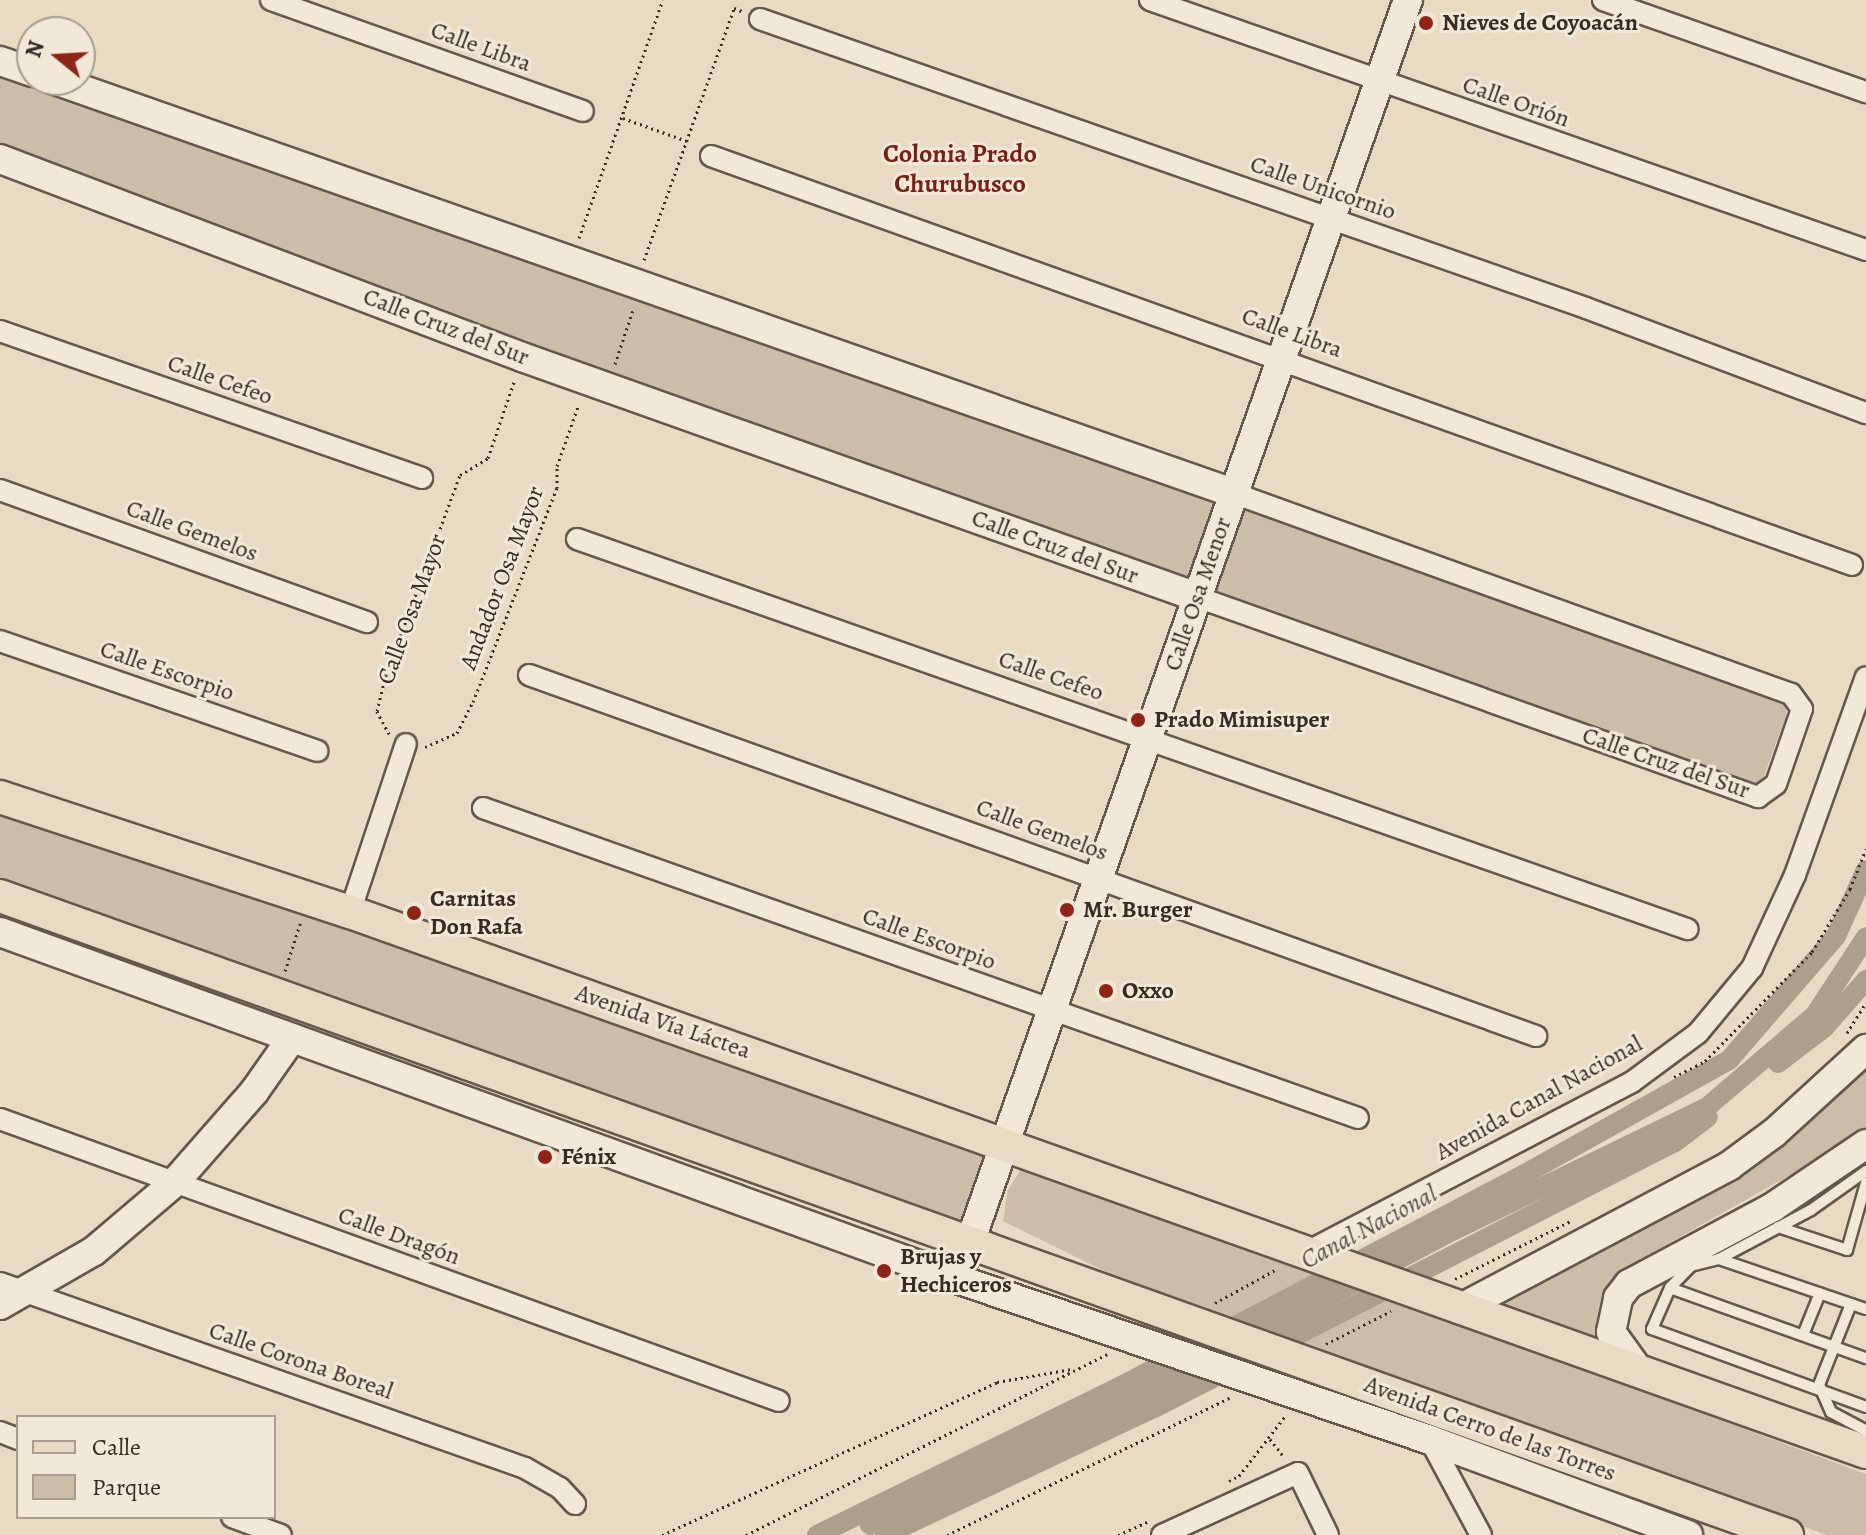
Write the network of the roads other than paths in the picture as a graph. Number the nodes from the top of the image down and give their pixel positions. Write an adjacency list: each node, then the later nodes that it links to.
1 (271, 0): 9 (street, Calle Libra)
2 (1150, 0): 6 (street, Calle Orión)
3 (1408, 0): 6 (street, Calle Osa Menor)
4 (1603, 0): 7 (street)
5 (760, 19): 12 (street, Calle Unicornio)
6 (1379, 82): 12 (street, Calle Osa Menor); 13 (street, Calle Orión)
7 (1866, 92)
8 (96, 94): 19 (street, Calle Cruz del Sur)
9 (583, 111)
10 (711, 156): 15 (street, Calle Libra)
11 (0, 159): 22 (street, Calle Cruz del Sur)
12 (1330, 218): 15 (street, Calle Osa Menor); 16 (street, Calle Unicornio)
13 (1866, 250)
14 (0, 331): 17 (street, Calle Cefeo)
15 (1281, 357): 19 (street, Calle Osa Menor); 21 (street, Calle Libra)
16 (1866, 413)
17 (422, 478)
18 (0, 490): 23 (street, Calle Gemelos)
19 (1233, 493): 22 (street, Calle Osa Menor); 22 (street, Calle Cruz del Sur)
20 (577, 539): 27 (street, Calle Cefeo)
21 (1852, 565)
22 (1197, 597): 27 (street, Calle Osa Menor)
23 (367, 622)
24 (0, 641): 29 (street, Calle Escorpio)
25 (529, 675): 32 (street, Calle Gemelos)
26 (1866, 677): 50 (street, Avenida Canal Nacional)
27 (1147, 738): 32 (street, Calle Osa Menor); 35 (street, Calle Cefeo)
28 (406, 744): 34 (street)
29 (317, 751)
30 (0, 797): 34 (main road, Avenida Vía Láctea)
31 (483, 808): 37 (street, Calle Escorpio)
32 (1098, 878): 37 (street, Calle Osa Menor); 38 (street, Calle Gemelos)
33 (0, 896): 49 (main road)
34 (350, 912): 43 (main road, Avenida Vía Láctea)
35 (1687, 929)
36 (0, 932): 39 (street)
37 (1051, 1010): 41 (street, Calle Escorpio); 43 (street, Calle Osa Menor)
38 (1536, 1036)
39 (292, 1038): 46 (street); 52 (street)
40 (1866, 1049): 59 (street)
41 (1358, 1118)
42 (0, 1119): 46 (street, Calle Dragón)
43 (1004, 1144): 49 (street, Calle Osa Menor); 50 (main road, Avenida Vía Láctea)
44 (1866, 1144): 64 (street)
45 (1866, 1171): 48 (lane)
46 (175, 1182): 55 (street); 66 (street, Calle Dragón)
47 (1866, 1183): 48 (lane)
48 (1778, 1227): 51 (lane)
49 (971, 1240): 52 (street, Calle Osa Menor); 79 (main road, Avenida Cerro de las Torres)
50 (1313, 1256): 59 (main road)
51 (1719, 1259): 54 (lane); 56 (lane)
52 (957, 1279): 69 (street, Avenida Cerro de las Torres)
53 (0, 1283): 55 (street, Calle Corona Boreal)
54 (1670, 1288): 61 (lane); 65 (lane)
55 (27, 1293): 58 (street); 71 (street, Calle Corona Boreal)
56 (1820, 1293): 57 (lane); 61 (lane)
57 (1851, 1304): 60 (lane); 62 (lane)
58 (0, 1305)
59 (1459, 1309): 64 (main road)
60 (1866, 1309)
61 (1803, 1335): 62 (lane)
62 (1833, 1346): 63 (lane); 65 (lane)
63 (1866, 1358)
64 (1639, 1371): 70 (main road)
65 (1820, 1391): 67 (lane); 68 (lane)
66 (779, 1401)
67 (1866, 1407)
68 (1866, 1431)
69 (1430, 1440): 73 (street, Avenida Cerro de las Torres); 77 (street)
70 (1866, 1452)
71 (575, 1504)
72 (237, 1519): 75 (street)
73 (1648, 1527): 78 (street, Avenida Cerro de las Torres)
74 (1162, 1531): 76 (street)
75 (281, 1535)
76 (1328, 1535)
77 (1481, 1535)
78 (1688, 1535)
79 (1787, 1535)

